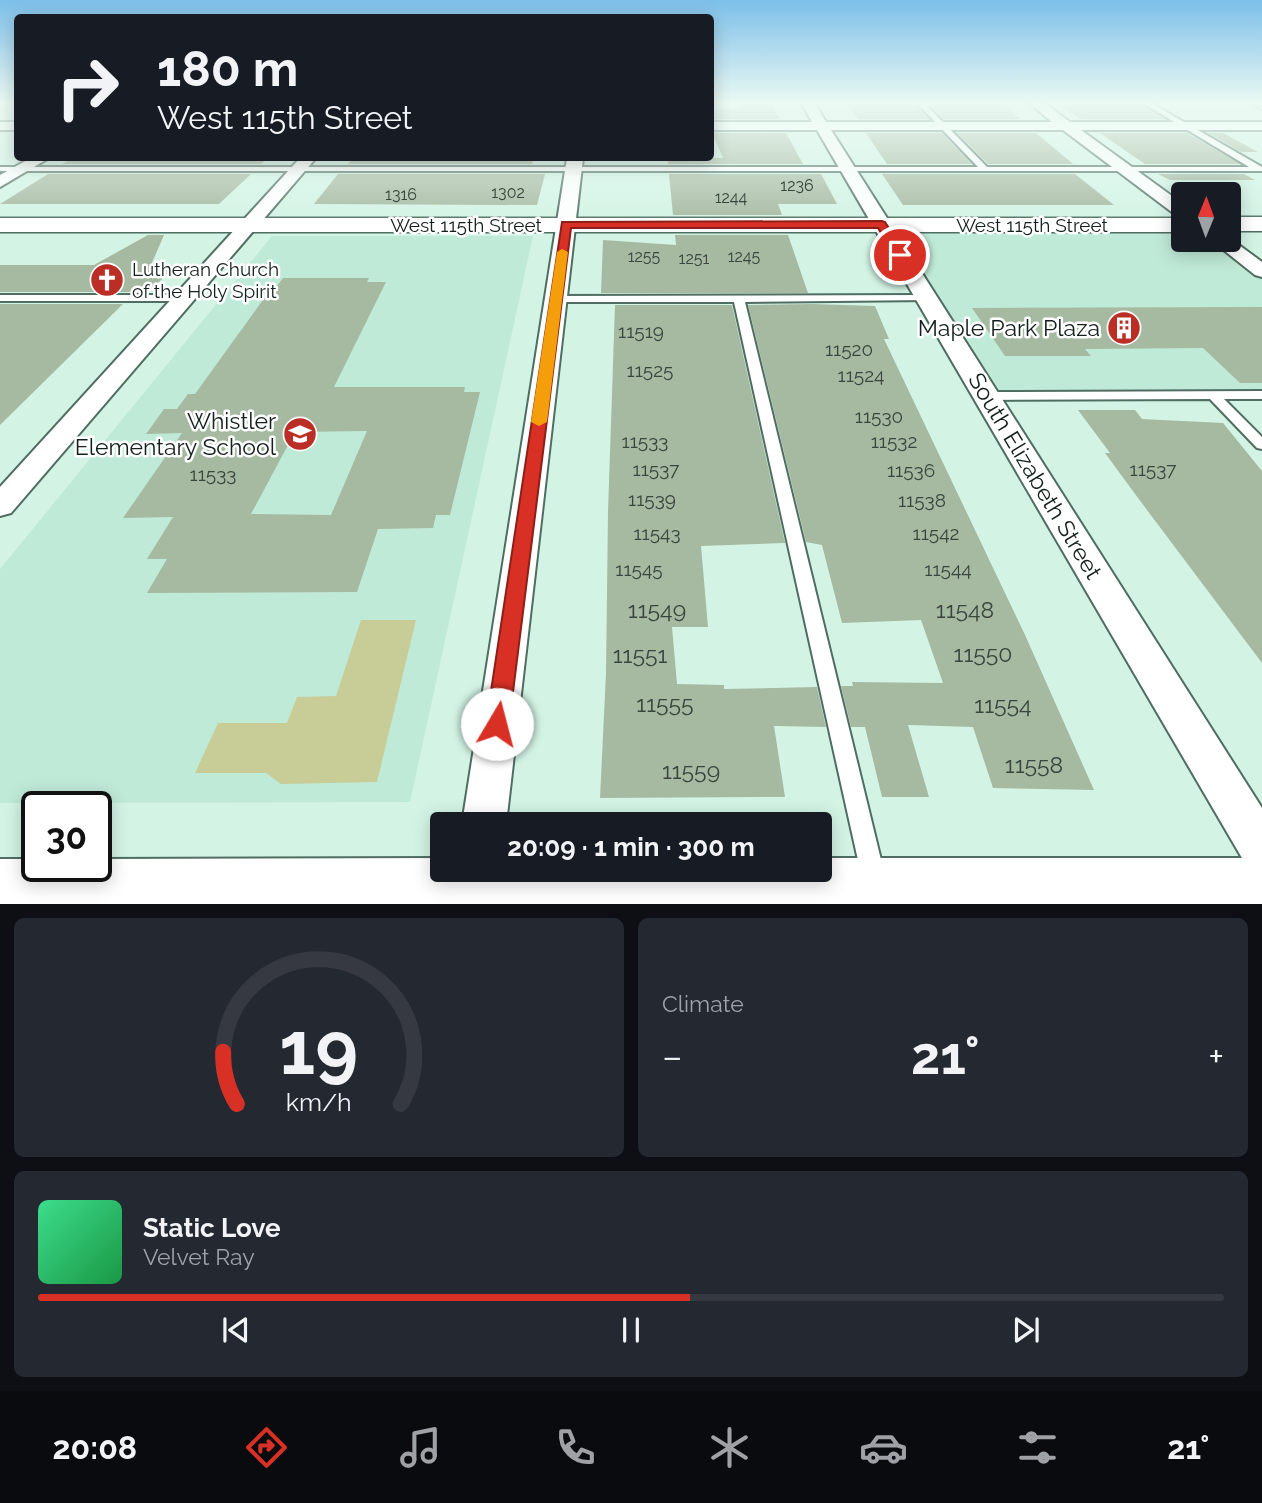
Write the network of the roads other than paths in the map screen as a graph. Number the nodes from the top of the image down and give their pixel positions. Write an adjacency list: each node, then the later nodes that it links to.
1 (832, 144): 16 (street, South Elizabeth Street)
2 (961, 144): 17 (lane)
3 (1091, 144): 18 (street)
4 (1217, 144): 19 (lane)
5 (36, 161): 13 (street)
6 (173, 161): 11 (lane)
7 (441, 161): 14 (lane)
8 (710, 161): 15 (lane)
9 (304, 163): 11 (lane); 14 (lane); 23 (street)
10 (574, 163): 14 (lane); 15 (lane); 24 (street)
11 (163, 168): 13 (lane)
12 (0, 169): 13 (lane)
13 (23, 169): 20 (street)
14 (437, 169)
15 (712, 169): 16 (lane)
16 (848, 169): 17 (lane); 25 (street, South Elizabeth Street)
17 (985, 169): 18 (lane)
18 (1124, 169): 19 (lane); 21 (street)
19 (1260, 169)
20 (0, 182)
21 (1171, 203)
22 (0, 225): 23 (street, West 115th Street)
23 (249, 225): 24 (street, West 115th Street); 32 (street)
24 (566, 225): 25 (street, West 115th Street); 34 (street)
25 (882, 225): 26 (street, West 115th Street); 33 (street, South Elizabeth Street)
26 (1171, 225)
27 (1241, 225): 28 (street)
28 (1262, 225)
29 (1236, 252): 30 (street)
30 (1262, 271)
31 (0, 298): 32 (lane)
32 (184, 298): 40 (street)
33 (926, 298): 35 (lane); 38 (street, South Elizabeth Street)
34 (556, 299): 35 (lane); 41 (street)
35 (739, 299): 47 (lane)
36 (1213, 395): 37 (lane); 38 (lane); 39 (lane)
37 (1262, 395)
38 (986, 396): 42 (street, South Elizabeth Street)
39 (1262, 445)
40 (0, 506)
41 (486, 812)
42 (1262, 849)
43 (1262, 881): 47 (street)
44 (0, 882): 46 (street)
45 (475, 886): 46 (street); 47 (street)
46 (64, 893)
47 (878, 893)

